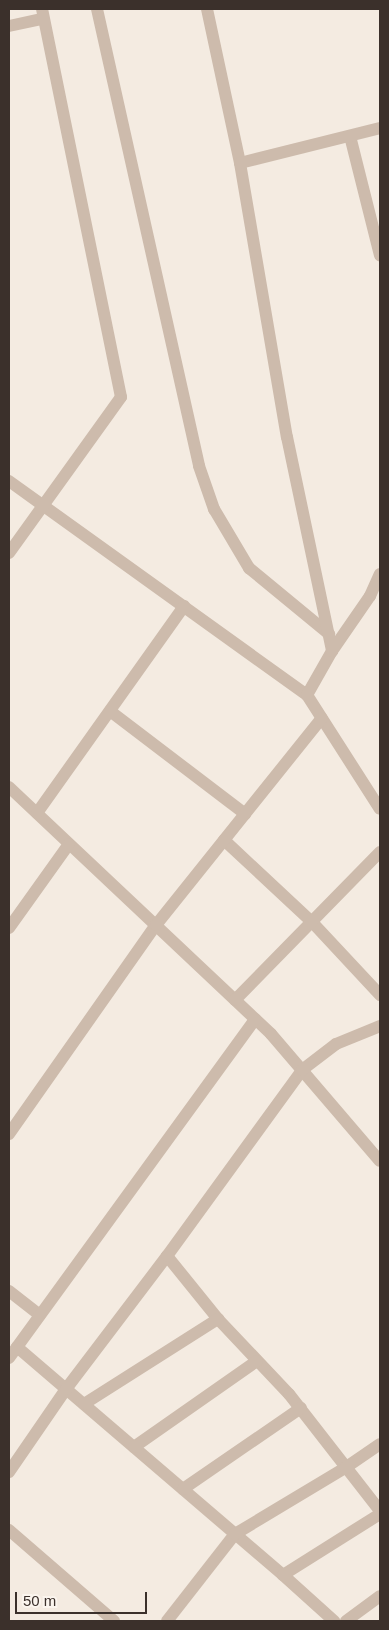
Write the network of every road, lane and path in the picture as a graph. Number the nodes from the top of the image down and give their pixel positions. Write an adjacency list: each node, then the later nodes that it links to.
1 (97, 9): 14 (street)
2 (207, 9): 7 (street)
3 (42, 14): 4 (street); 10 (street)
4 (9, 26)
5 (380, 128): 6 (street)
6 (350, 136): 7 (street); 8 (street)
7 (240, 163): 14 (street)
8 (380, 255)
9 (9, 481): 10 (street)
10 (45, 505): 11 (street); 13 (street)
11 (9, 552)
12 (380, 574): 15 (street)
13 (184, 606): 16 (street); 17 (street)
14 (329, 634): 15 (street)
15 (332, 651): 16 (street)
16 (307, 695): 18 (street)
17 (110, 711): 21 (street); 22 (street)
18 (322, 718): 20 (street); 22 (street)
19 (9, 787): 21 (street)
20 (380, 809)
21 (37, 813): 24 (street)
22 (246, 814): 23 (street)
23 (224, 840): 26 (street); 27 (street)
24 (69, 844): 27 (street); 28 (street)
25 (380, 852): 26 (street)
26 (312, 922): 29 (street); 30 (street)
27 (156, 925): 30 (street); 34 (street)
28 (9, 928)
29 (380, 995)
30 (236, 1000): 31 (street)
31 (255, 1018): 33 (street); 38 (street)
32 (380, 1026): 33 (street)
33 (302, 1070): 35 (street); 36 (street)
34 (9, 1134)
35 (380, 1161)
36 (167, 1256): 39 (street); 43 (street)
37 (9, 1291): 38 (street)
38 (40, 1315): 40 (street)
39 (218, 1319): 42 (street); 44 (street)
40 (17, 1347): 41 (street); 43 (street)
41 (9, 1358)
42 (258, 1361): 45 (street); 47 (street)
43 (66, 1389): 44 (street); 49 (street)
44 (84, 1404): 47 (street)
45 (301, 1408): 48 (street); 50 (street)
46 (380, 1444): 48 (street)
47 (134, 1447): 50 (street)
48 (345, 1468): 51 (street); 53 (street)
49 (9, 1472)
50 (184, 1489): 53 (street)
51 (380, 1513): 54 (street)
52 (9, 1530): 56 (street)
53 (235, 1534): 54 (street); 57 (street)
54 (283, 1575): 58 (street)
55 (380, 1596): 59 (street)
56 (114, 1621)
57 (167, 1621)
58 (334, 1621)
59 (346, 1621)

